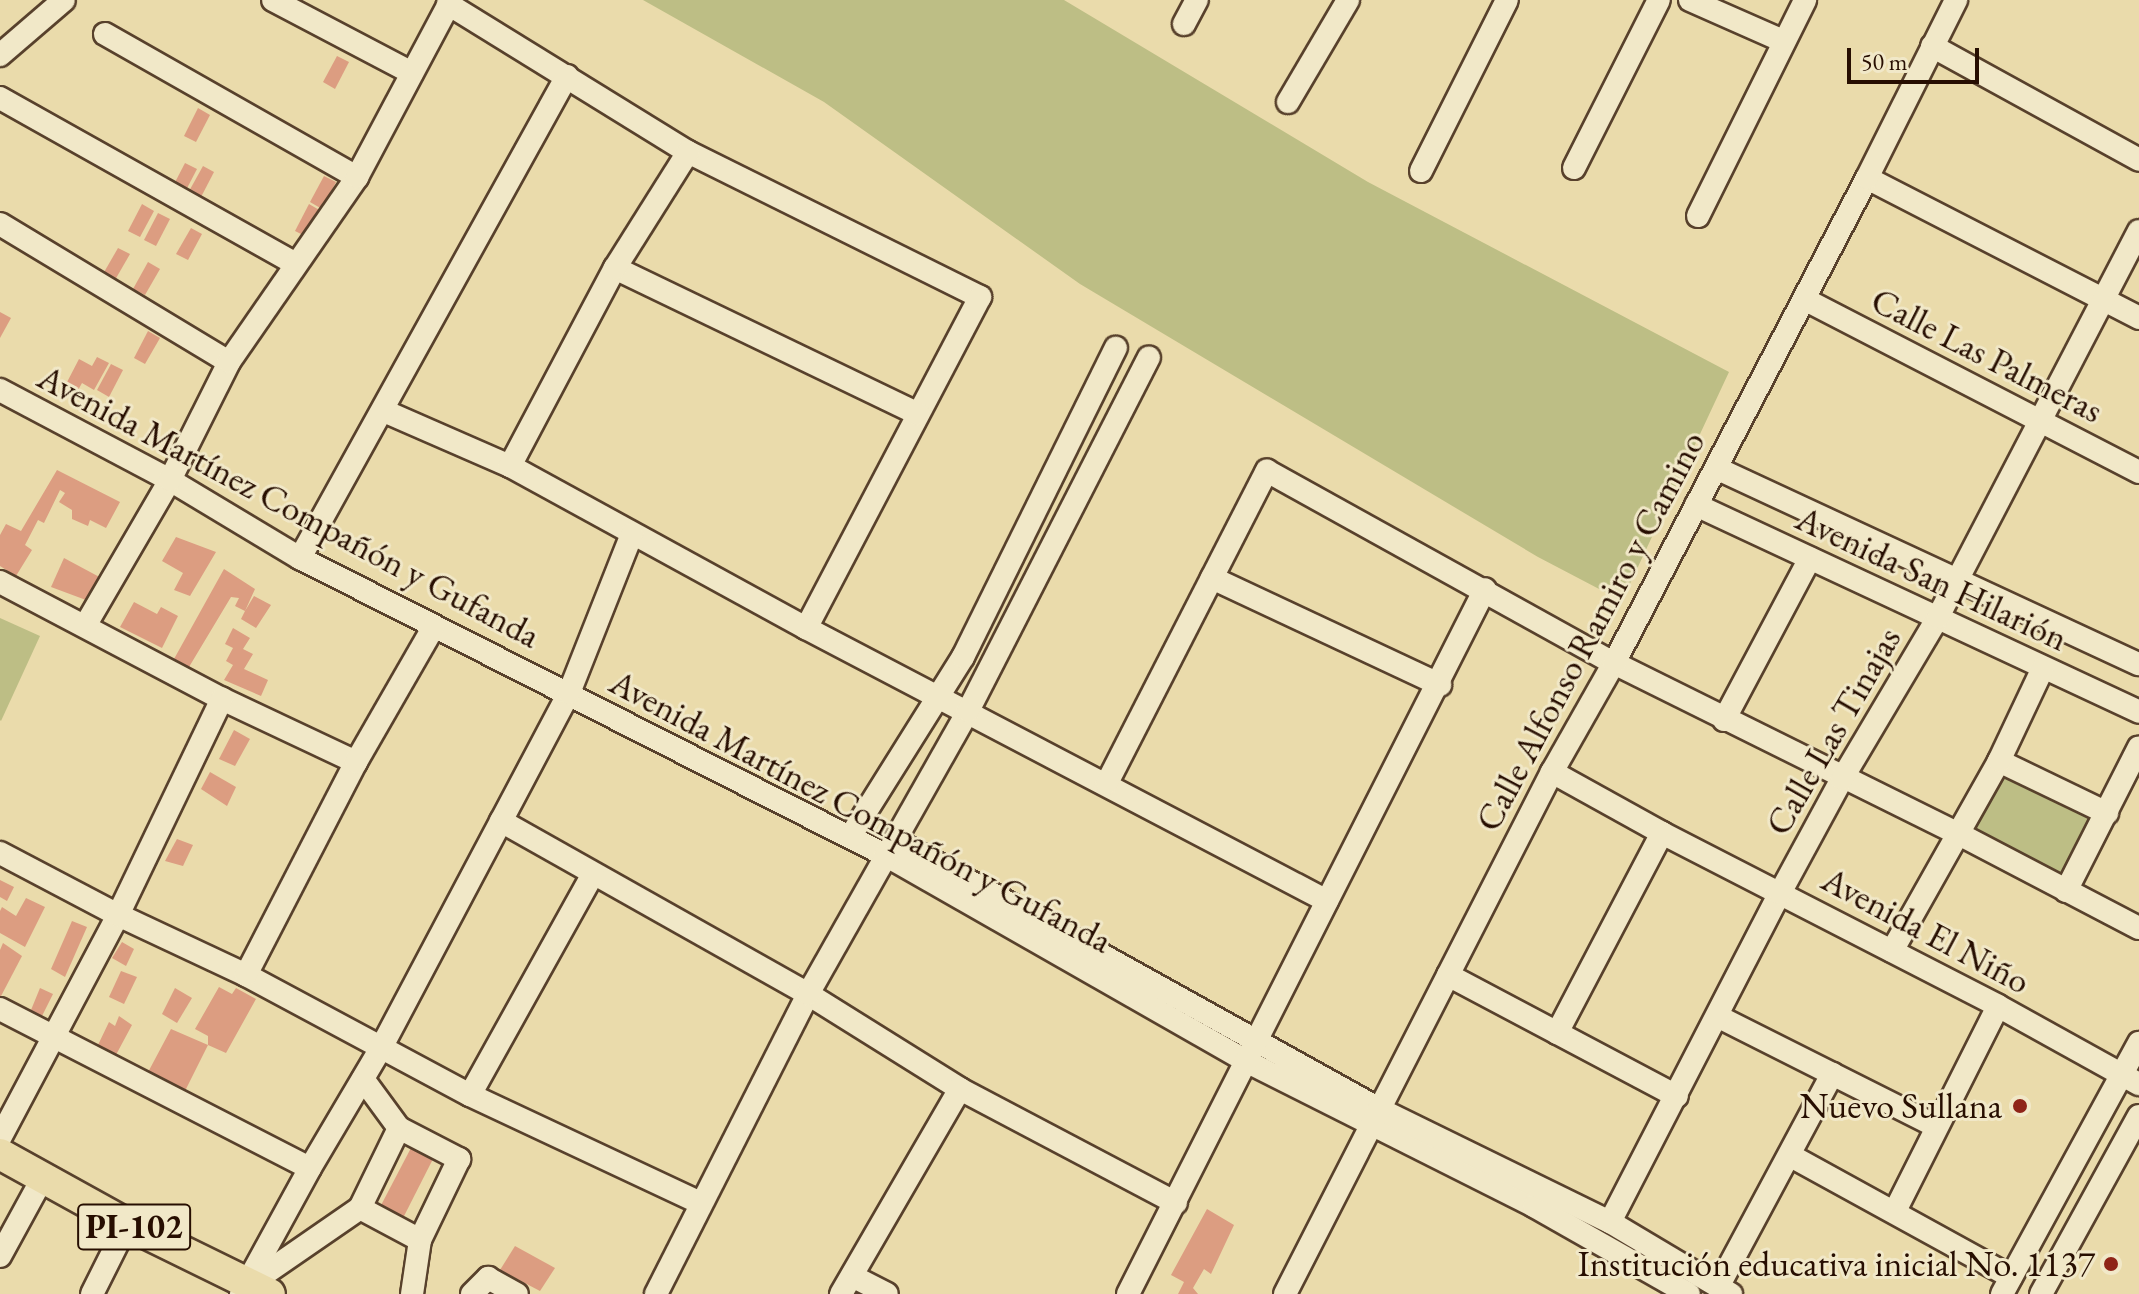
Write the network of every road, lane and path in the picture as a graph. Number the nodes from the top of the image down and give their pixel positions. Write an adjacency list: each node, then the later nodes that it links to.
1 (64, 0): 15 (street)
2 (273, 0): 16 (street)
3 (1197, 0): 11 (street)
4 (1348, 0): 19 (street)
5 (1507, 0): 23 (street)
6 (1659, 0): 22 (street)
7 (1690, 0): 13 (street)
8 (1805, 0): 13 (street)
9 (1956, 0): 14 (street, Calle Alfonso Ramiro y Camino)
10 (450, 2): 16 (street); 17 (street)
11 (1184, 24)
12 (105, 34): 24 (street)
13 (1783, 41): 26 (street)
14 (1932, 46): 21 (street); 25 (street, Calle Alfonso Ramiro y Camino)
15 (0, 55)
16 (412, 73): 24 (street)
17 (567, 76): 20 (street); 38 (street)
18 (0, 98): 29 (street)
19 (1288, 102)
20 (688, 152): 30 (street); 39 (street)
21 (2139, 160)
22 (1574, 168)
23 (1421, 171)
24 (357, 177): 29 (street)
25 (1867, 178): 31 (street, Calle Alfonso Ramiro y Camino); 32 (street)
26 (1698, 216)
27 (0, 224): 36 (street)
28 (2139, 231): 32 (street, Calle Las Tinajas)
29 (296, 264): 36 (street)
30 (615, 268): 39 (street); 41 (street)
31 (1804, 299): 40 (street, Calle Las Palmeras); 42 (street, Calle Alfonso Ramiro y Camino)
32 (2104, 299): 33 (street); 40 (street, Calle Las Tinajas)
33 (2139, 318)
34 (1116, 348): 62 (street)
35 (1149, 358): 64 (street)
36 (229, 362): 44 (street)
37 (0, 390): 44 (street, Avenida Martínez Compañón y Gufanda)
38 (384, 411): 41 (street); 47 (street)
39 (918, 414): 56 (street)
40 (2040, 421): 43 (street, Calle Las Palmeras); 50 (street, Calle Las Tinajas)
41 (510, 466): 46 (street)
42 (1716, 468): 45 (street, Calle Alfonso Ramiro y Camino); 50 (street, Avenida San Hilarión)
43 (2139, 472)
44 (170, 480): 47 (street, Avenida Martínez Compañón y Gufanda); 54 (street)
45 (1696, 505): 48 (street, Avenida San Hilarión); 57 (street, Calle Alfonso Ramiro y Camino)
46 (632, 534): 56 (street); 61 (street)
47 (300, 558): 55 (street, Avenida Martínez Compañón y Gufanda)
48 (1810, 558): 53 (street, Avenida San Hilarión); 66 (street)
49 (1212, 578): 52 (street); 60 (street); 72 (street)
50 (1957, 580): 53 (street, Calle Las Tinajas); 58 (street, Avenida San Hilarión)
51 (0, 582): 54 (street)
52 (1485, 589): 57 (street); 60 (street)
53 (1938, 617): 59 (street, Avenida San Hilarión); 71 (street, Calle Las Tinajas)
54 (85, 626): 63 (street)
55 (433, 628): 61 (street, Avenida Martínez Compañón y Gufanda); 69 (street)
56 (806, 628): 62 (street)
57 (1614, 663): 66 (street); 70 (street, Calle Alfonso Ramiro y Camino)
58 (2139, 664)
59 (2043, 668): 65 (street, Avenida San Hilarión); 68 (street)
60 (1440, 685): 83 (street)
61 (569, 693): 74 (street); 77 (street, Avenida Martínez Compañón y Gufanda)
62 (939, 696): 64 (street); 77 (street)
63 (222, 699): 69 (street); 84 (street)
64 (968, 711): 72 (street); 78 (street)
65 (2139, 712)
66 (1724, 720): 71 (street)
67 (2139, 747): 73 (street)
68 (1999, 761): 73 (street); 76 (street)
69 (356, 762): 87 (street)
70 (1552, 772): 75 (street, Avenida El Niño); 88 (street, Calle Alfonso Ramiro y Camino)
71 (1842, 779): 76 (street); 82 (street, Calle Las Tinajas)
72 (1107, 783): 83 (street)
73 (2107, 813): 81 (street)
74 (501, 821): 80 (street); 96 (street)
75 (1662, 833): 82 (street, Avenida El Niño); 93 (street)
76 (1957, 833): 81 (street); 86 (street)
77 (850, 837): 78 (street, Avenida Martínez Compañón y Gufanda)
78 (890, 848): 89 (street); 97 (street, Avenida Martínez Compañón y Gufanda)
79 (0, 853): 84 (street)
80 (593, 874): 89 (street); 102 (street)
81 (2066, 891): 85 (street)
82 (1780, 893): 86 (street, Avenida El Niño); 92 (street, Calle Las Tinajas)
83 (1327, 901): 97 (street)
84 (118, 915): 87 (street); 94 (street)
85 (2139, 928)
86 (1892, 951): 90 (street, Avenida El Niño)
87 (246, 975): 96 (street)
88 (1448, 975): 93 (street); 104 (street, Calle Alfonso Ramiro y Camino)
89 (808, 994): 101 (street); 113 (street)
90 (1998, 1006): 100 (street, Avenida El Niño); 106 (street)
91 (0, 1009): 94 (street)
92 (1717, 1016): 98 (street); 103 (street, Calle Las Tinajas)
93 (1557, 1033): 103 (street)
94 (53, 1038): 108 (street); 111 (street)
95 (2139, 1043): 100 (street)
96 (381, 1048): 99 (street); 102 (street)
97 (1251, 1051): 104 (street, Avenida Martínez Compañón y Gufanda); 114 (street)
98 (1832, 1074): 106 (street); 110 (street)
99 (363, 1079): 107 (street); 111 (street)
100 (2130, 1079): 122 (street)
101 (960, 1089): 114 (street); 121 (street)
102 (470, 1095): 113 (street)
103 (1677, 1096): 117 (street, Calle Las Tinajas)
104 (1375, 1116): 117 (street, Avenida Martínez Compañón y Gufanda); 133 (street, Calle Alfonso Ramiro y Camino); 134 (street, Avenida Martínez Compañón y Gufanda)
105 (2139, 1116): 125 (street)
106 (1936, 1126): 116 (street)
107 (399, 1128): 115 (street); 119 (street)
108 (0, 1138)
109 (0, 1154): 112 (main road, PI-102)
110 (1791, 1156): 116 (street); 124 (street)
111 (310, 1168): 123 (street)
112 (43, 1177): 118 (main road, PI-102); 120 (street)
113 (701, 1203): 130 (street)
114 (1176, 1203): 132 (street)
115 (360, 1208): 119 (street); 123 (street)
116 (1895, 1211): 122 (street)
117 (1610, 1222): 124 (street, Avenida Martínez Compañón y Gufanda)
118 (127, 1224): 123 (main road, PI-102); 126 (street)
119 (420, 1240): 127 (street)
120 (0, 1256)
121 (846, 1285): 131 (street)
122 (2007, 1285)
123 (252, 1288)
124 (1725, 1290)
125 (2049, 1291)
126 (92, 1294)
127 (412, 1294)
128 (472, 1294): 129 (street)
129 (517, 1294)
130 (656, 1294)
131 (887, 1294)
132 (1128, 1294)
133 (1285, 1294)
134 (1689, 1294)

